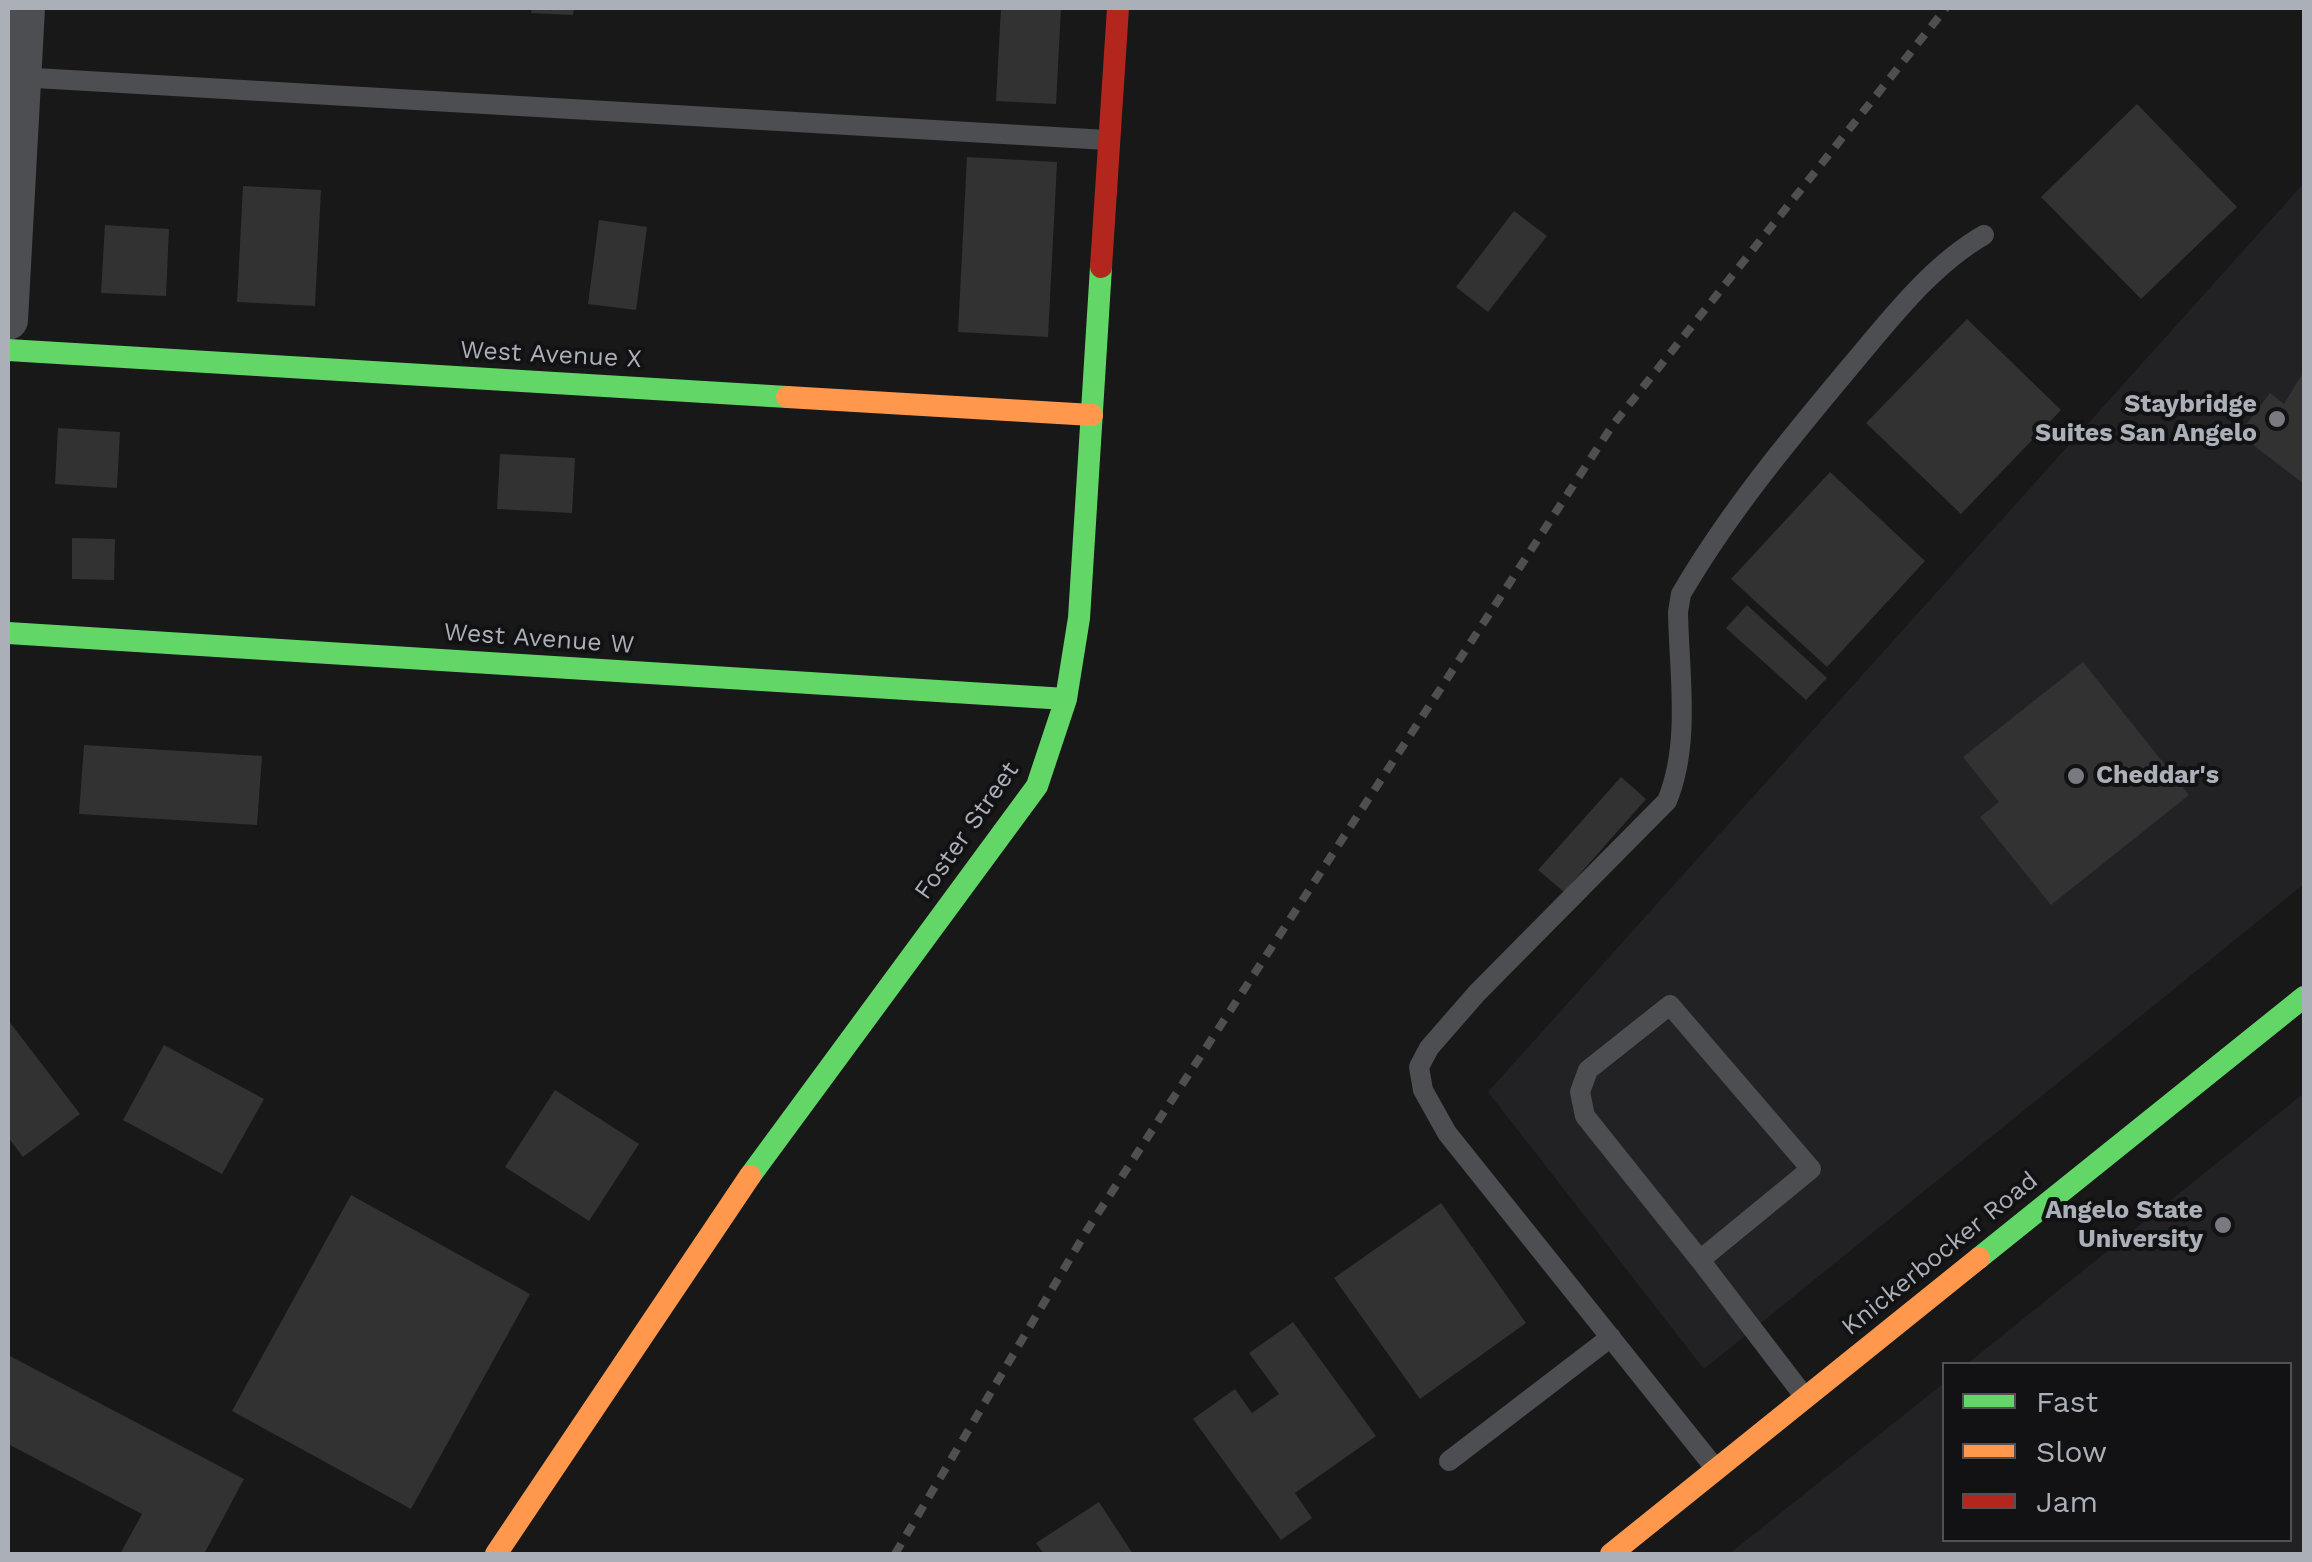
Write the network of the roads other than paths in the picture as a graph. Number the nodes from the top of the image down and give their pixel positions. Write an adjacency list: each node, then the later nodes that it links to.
1 (24, 8): 3 (street)
2 (1118, 8): 4 (street, Foster Street)
3 (14, 77): 4 (lane); 6 (street)
4 (1109, 140): 8 (street, Foster Street)
5 (1984, 235): 13 (lane)
6 (8, 320)
7 (8, 350): 8 (street, West Avenue X)
8 (1092, 415): 10 (street, Foster Street)
9 (8, 632): 10 (street, West Avenue W)
10 (1066, 699): 17 (street, Foster Street)
11 (2304, 997): 14 (street, Knickerbocker Road)
12 (1700, 1260): 12 (lane); 14 (lane)
13 (1611, 1337): 15 (lane); 16 (lane)
14 (1806, 1398): 16 (street, Knickerbocker Road)
15 (1449, 1461)
16 (1716, 1469): 18 (street, Knickerbocker Road)
17 (496, 1554)
18 (1611, 1554)

